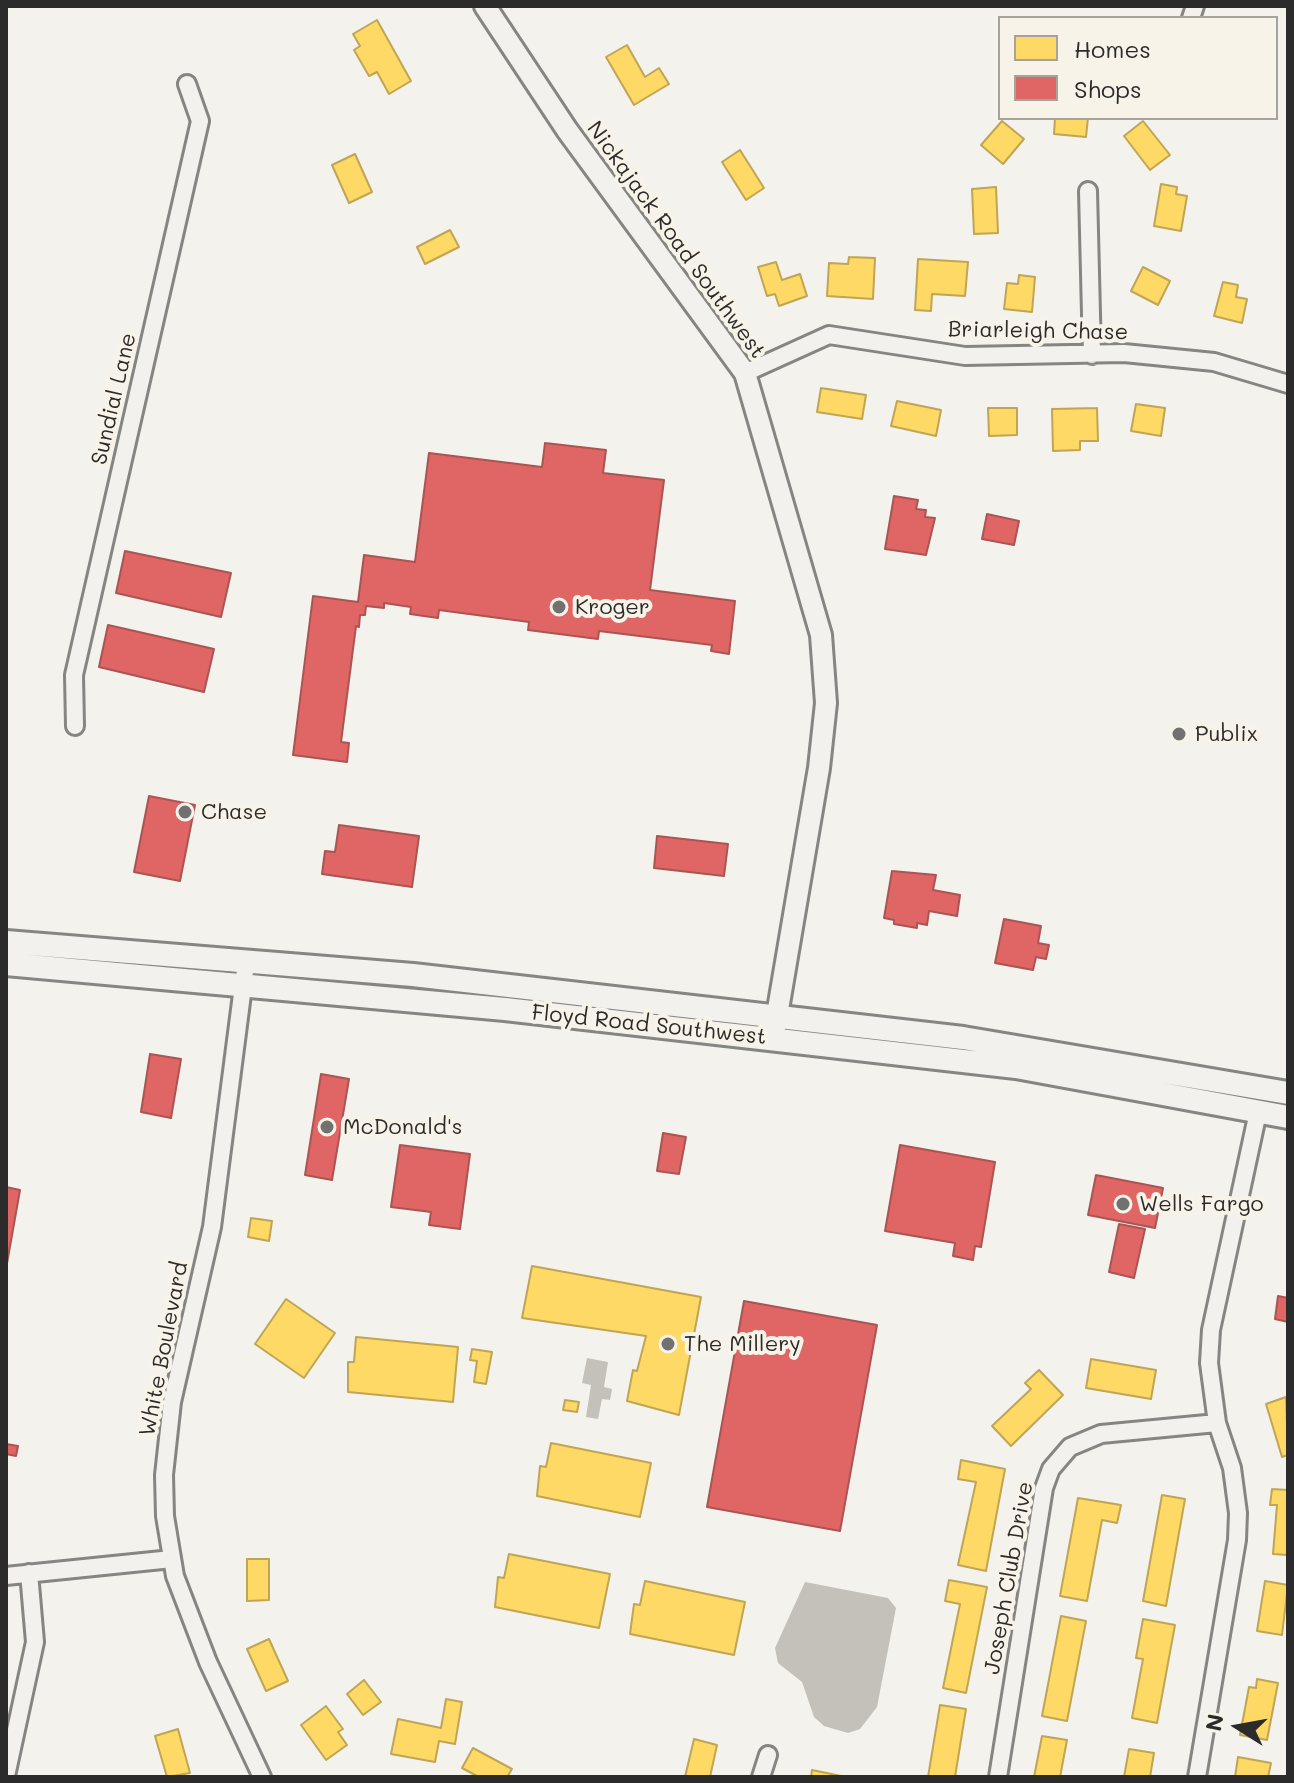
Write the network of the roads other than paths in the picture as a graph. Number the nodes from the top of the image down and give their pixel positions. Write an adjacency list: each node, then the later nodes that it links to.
1 (485, 6): 5 (street, Nickajack Road Southwest)
2 (187, 84): 7 (street, Sundial Lane)
3 (1088, 191): 4 (street)
4 (1092, 355): 5 (street, Briarleigh Chase); 6 (street, Briarleigh Chase)
5 (745, 373): 11 (street, Nickajack Road Southwest)
6 (1288, 384)
7 (75, 726)
8 (6, 942): 10 (main road, Floyd Road Southwest)
9 (6, 964): 10 (main road, Floyd Road Southwest)
10 (245, 973): 11 (main road, Floyd Road Southwest); 16 (street, White Boulevard)
11 (775, 1028): 12 (main road, Floyd Road Southwest); 13 (main road, Floyd Road Southwest)
12 (1288, 1093)
13 (1258, 1112): 14 (main road, Floyd Road Southwest); 15 (street)
14 (1288, 1117)
15 (1217, 1423): 23 (street, Joseph Club Drive); 24 (street)
16 (172, 1559): 17 (street); 21 (street, White Boulevard)
17 (29, 1573): 18 (street); 20 (street)
18 (6, 1576)
19 (768, 1755): 22 (street)
20 (6, 1776)
21 (262, 1777)
22 (761, 1777)
23 (998, 1777)
24 (1197, 1777)

